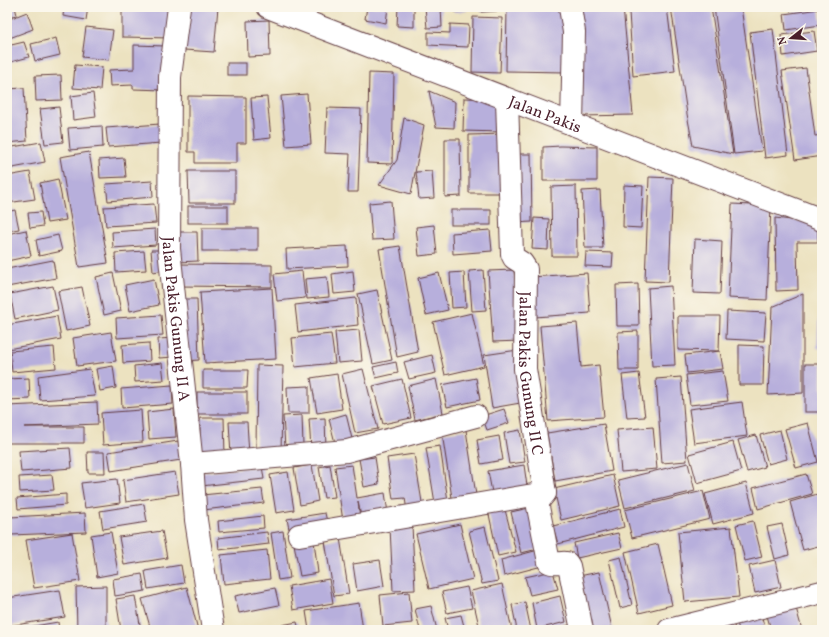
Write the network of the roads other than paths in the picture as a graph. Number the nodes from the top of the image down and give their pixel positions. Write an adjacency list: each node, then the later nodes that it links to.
1 (179, 7): 8 (street, Jalan Pakis Gunung II A)
2 (268, 7): 4 (street, Jalan Pakis)
3 (570, 7): 5 (street)
4 (507, 100): 5 (street, Jalan Pakis); 9 (street, Jalan Pakis Gunung II C)
5 (572, 124): 6 (street, Jalan Pakis)
6 (822, 220)
7 (476, 416): 8 (street)
8 (192, 464): 12 (street, Jalan Pakis Gunung II A)
9 (545, 493): 10 (street); 13 (street, Jalan Pakis Gunung II C)
10 (299, 535)
11 (822, 592): 14 (street)
12 (213, 630)
13 (582, 630)
14 (669, 630)

